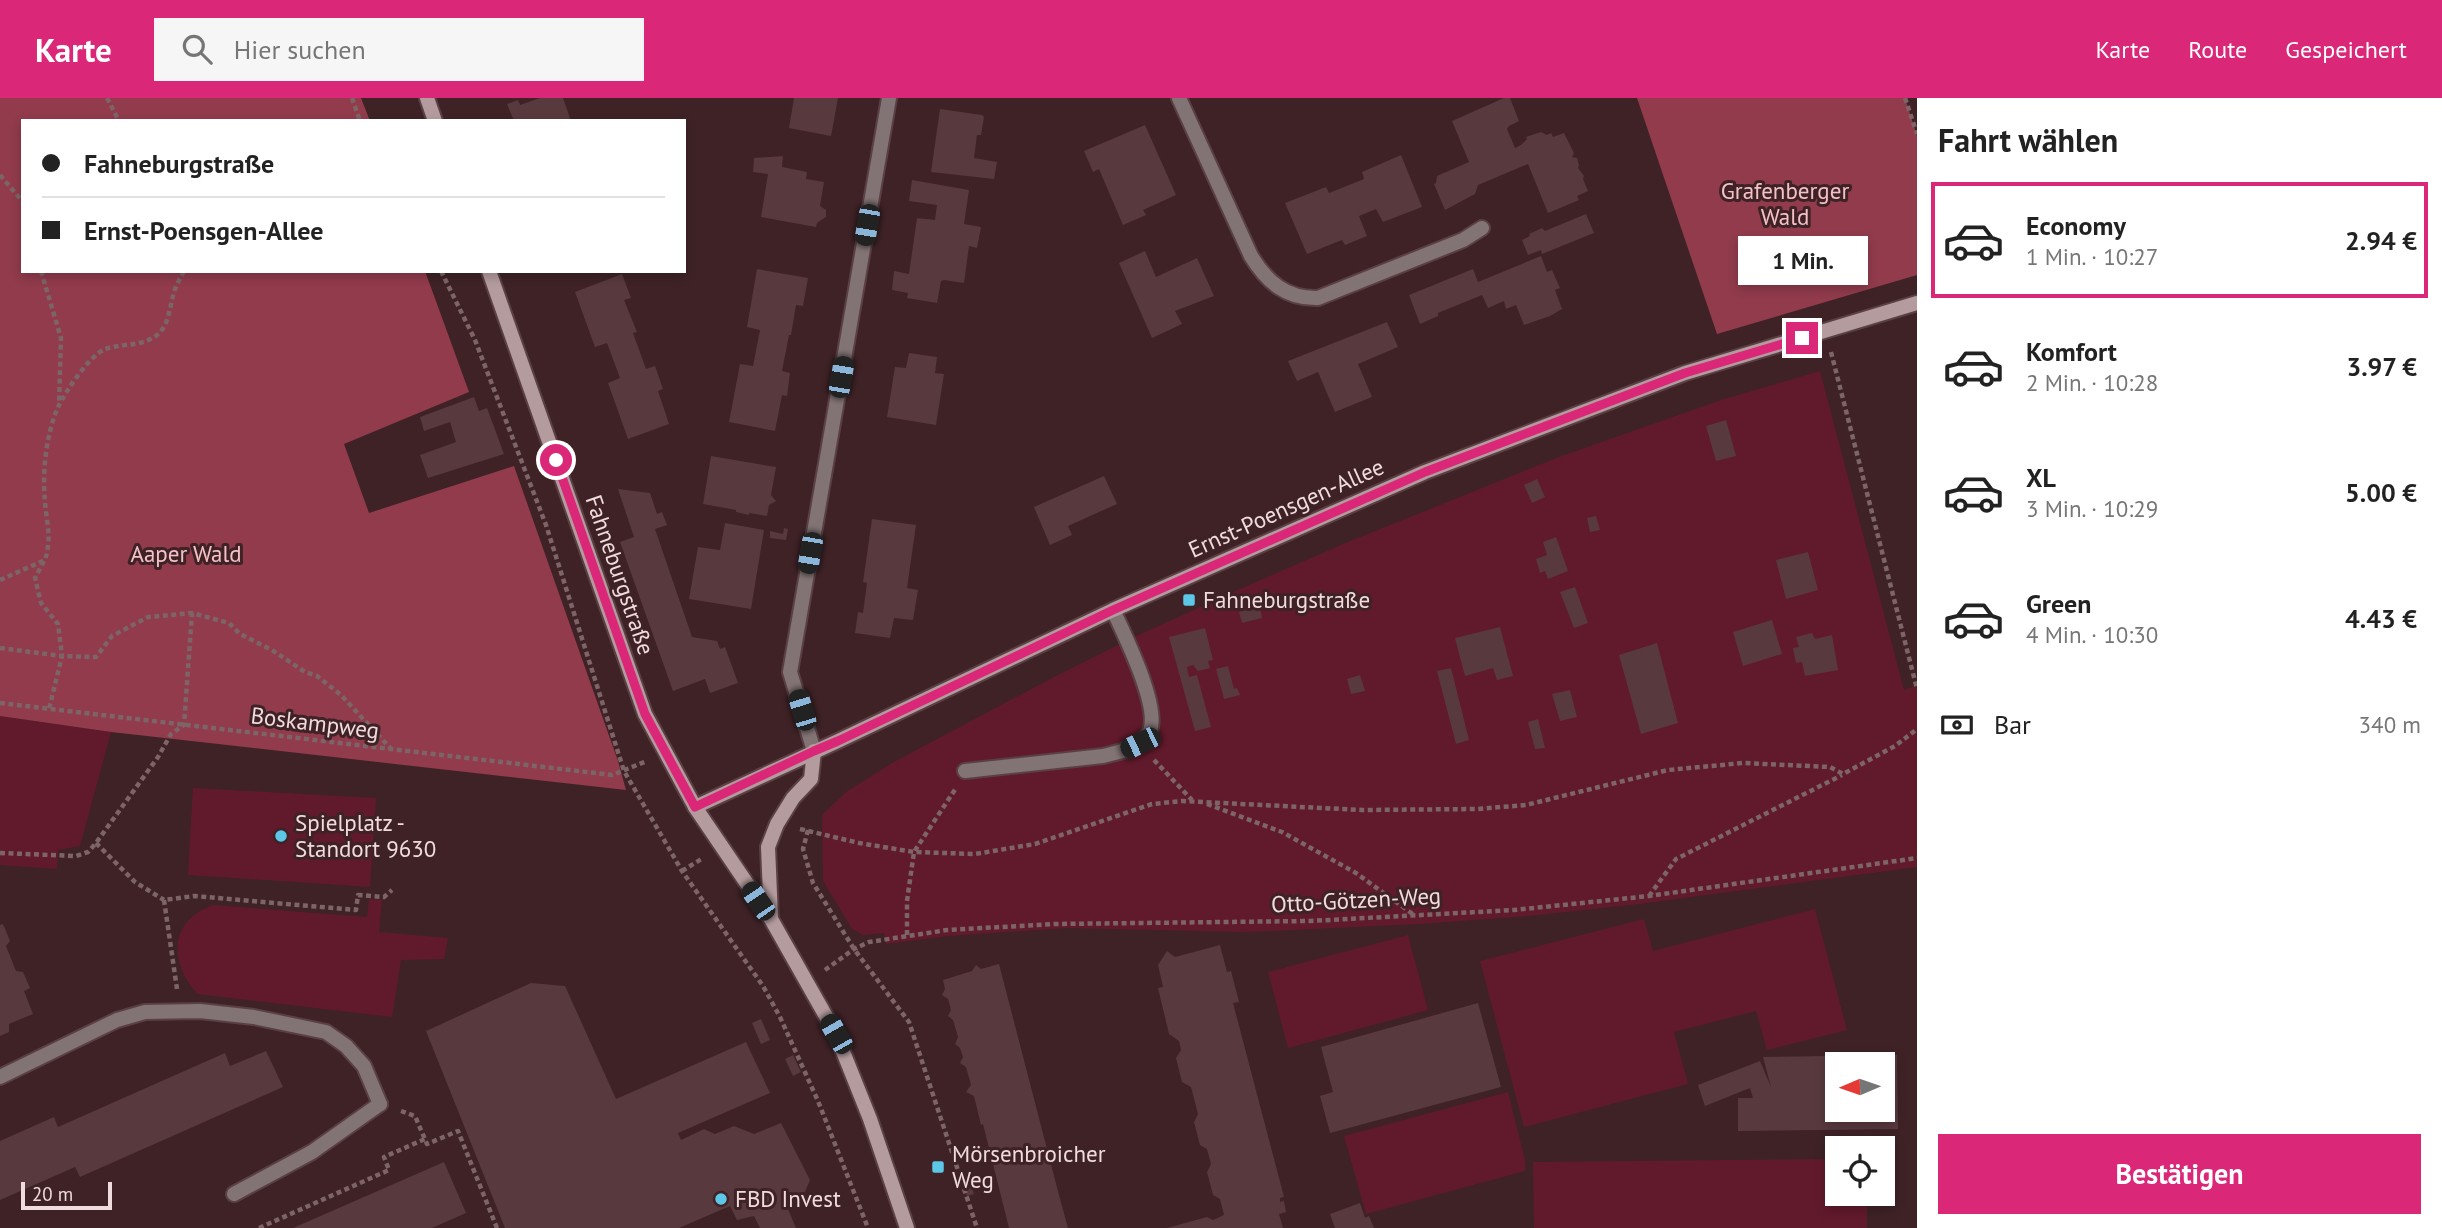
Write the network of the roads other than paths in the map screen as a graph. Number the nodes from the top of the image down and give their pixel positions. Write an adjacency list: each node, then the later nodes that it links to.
1 (427, 98): 4 (street)
2 (889, 98): 9 (street)
3 (1179, 98): 5 (street)
4 (434, 119)
5 (1482, 228)
6 (490, 273): 11 (street, Fahneburgstraße)
7 (1917, 303): 8 (street, Ernst-Poensgen-Allee)
8 (1113, 610): 9 (street, Ernst-Poensgen-Allee); 10 (street)
9 (814, 751): 11 (street, Ernst-Poensgen-Allee); 12 (street)
10 (965, 771)
11 (695, 807): 12 (street)
12 (771, 919): 15 (street)
13 (0, 1077): 14 (street)
14 (234, 1194)
15 (907, 1228)

